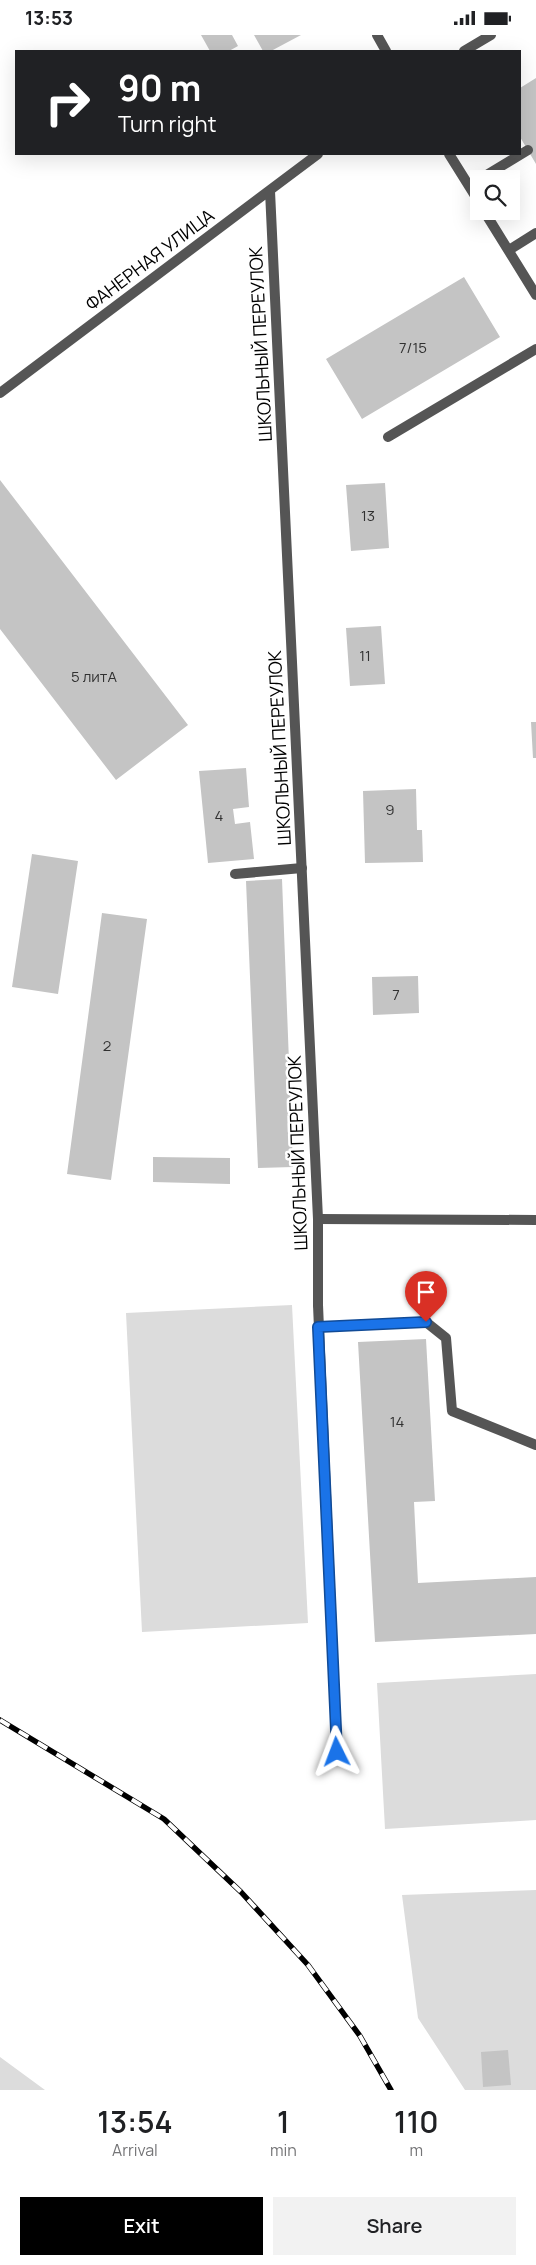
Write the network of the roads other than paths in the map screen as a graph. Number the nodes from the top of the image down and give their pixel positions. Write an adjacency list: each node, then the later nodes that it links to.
1 (377, 35): 3 (street)
2 (491, 35): 4 (street)
3 (385, 50)
4 (466, 50)
5 (528, 150): 6 (street)
6 (521, 154)
7 (317, 155): 12 (street, ФАНЕРНАЯ УЛИЦА)
8 (450, 155): 11 (street)
9 (520, 155): 10 (street)
10 (494, 170)
11 (469, 186)
12 (270, 191): 18 (street, ФАНЕРНАЯ УЛИЦА); 20 (street, ШКОЛЬНЫЙ ПЕРЕУЛОК)
13 (490, 220): 15 (street)
14 (536, 233): 15 (street)
15 (509, 250): 16 (street)
16 (536, 295)
17 (536, 349): 19 (street)
18 (0, 393)
19 (388, 437)
20 (302, 868): 21 (street); 22 (street, ШКОЛЬНЫЙ ПЕРЕУЛОК)
21 (235, 874)
22 (318, 1219): 23 (street); 24 (street, ШКОЛЬНЫЙ ПЕРЕУЛОК)
23 (536, 1220)
24 (318, 1327): 25 (street); 26 (street, ШКОЛЬНЫЙ ПЕРЕУЛОК)
25 (536, 1445)
26 (337, 1752)

